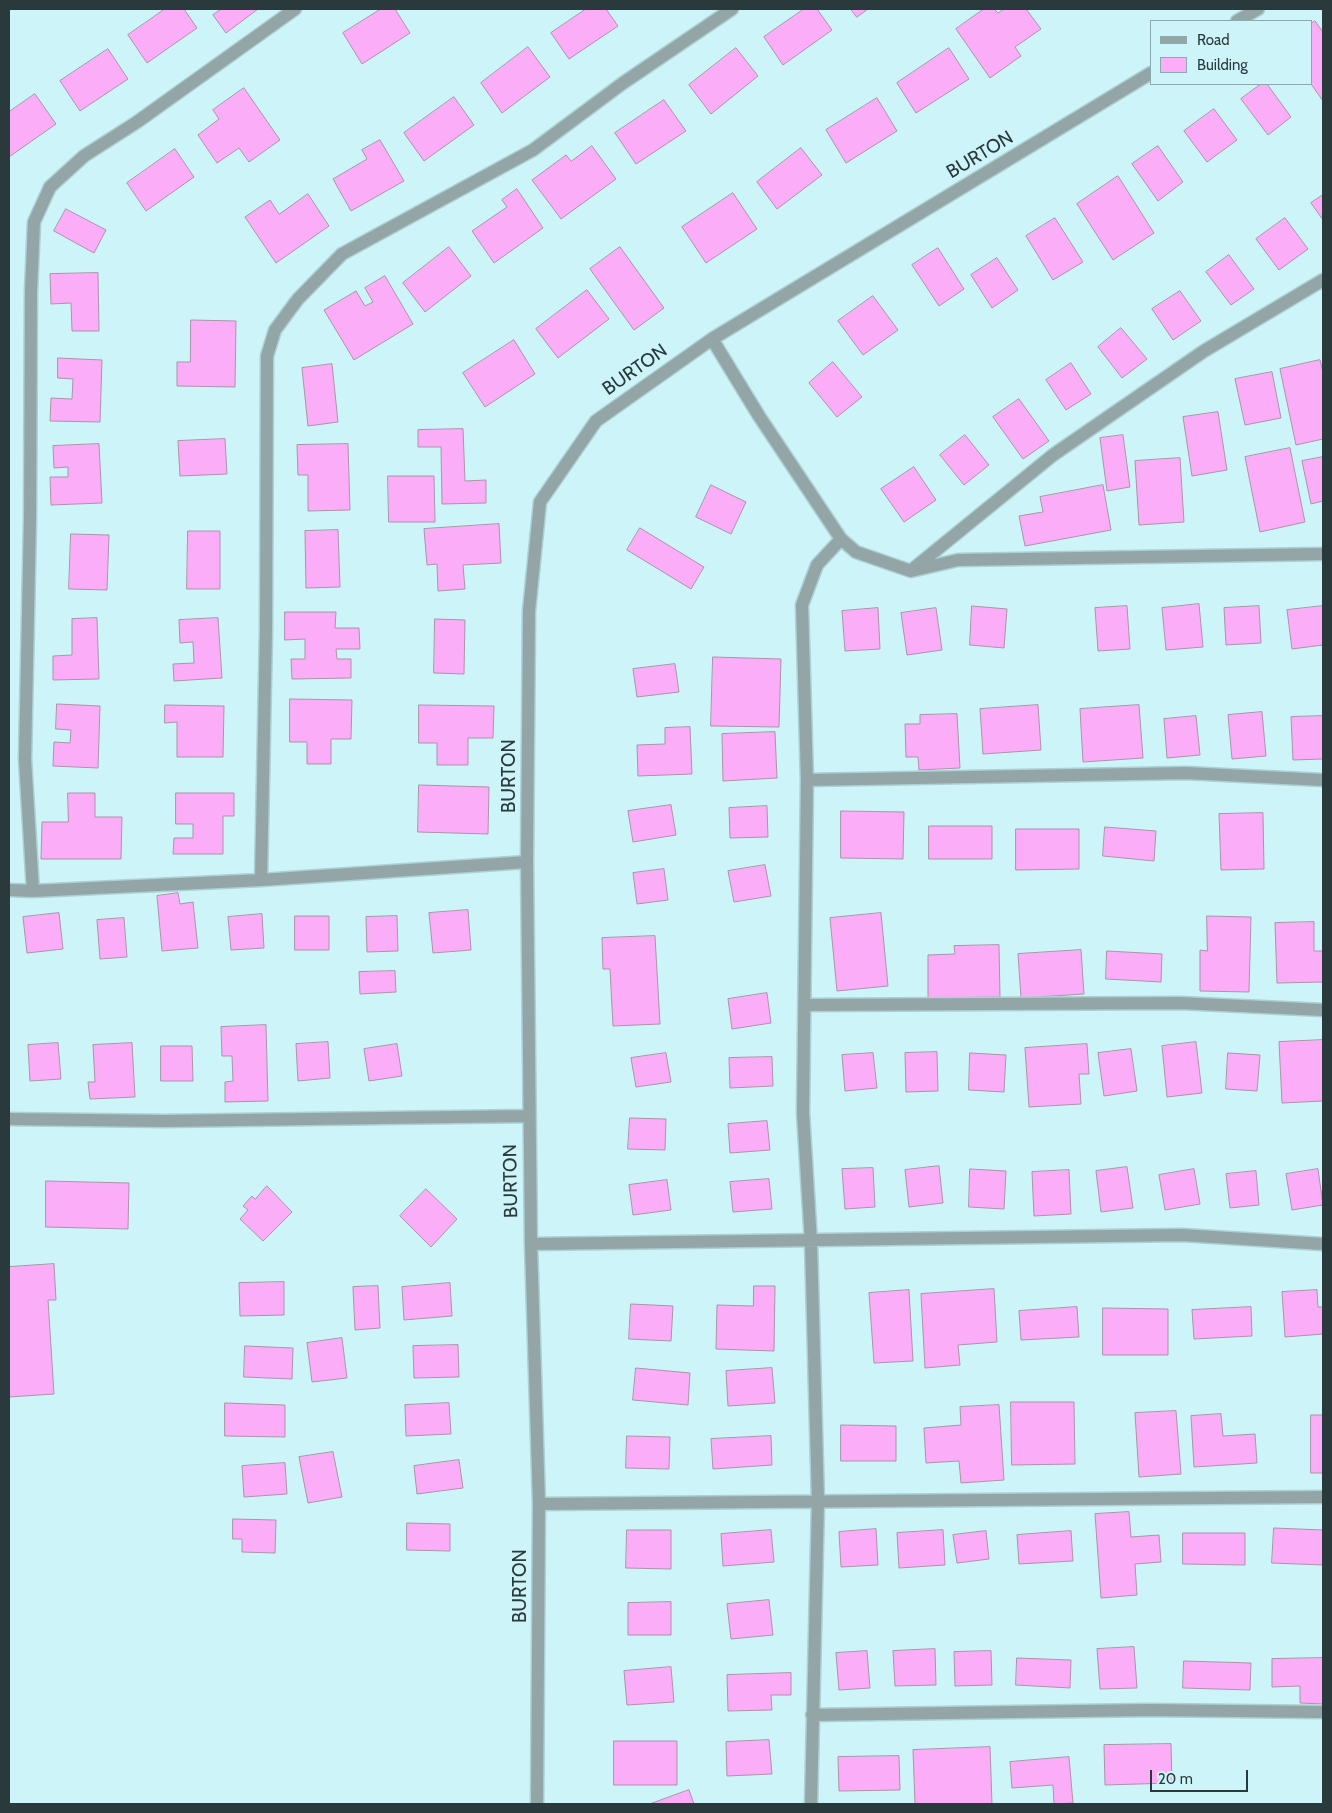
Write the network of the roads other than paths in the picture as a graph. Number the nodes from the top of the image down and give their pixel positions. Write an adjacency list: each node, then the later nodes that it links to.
1 (295, 9): 16 (street)
2 (732, 9): 14 (street)
3 (1258, 9): 4 (street)
4 (1239, 20)
5 (1150, 74): 7 (street, BURTON)
6 (1323, 280): 10 (street)
7 (712, 339): 8 (street); 13 (street, BURTON)
8 (841, 539): 10 (street); 11 (street)
9 (1323, 554): 10 (street)
10 (911, 571)
11 (808, 780): 12 (street); 17 (street)
12 (1323, 780)
13 (527, 862): 14 (street); 19 (street, BURTON)
14 (261, 880): 16 (street)
15 (9, 890): 16 (street)
16 (33, 891)
17 (806, 1005): 18 (street); 21 (street)
18 (1323, 1010)
19 (529, 1116): 20 (street); 22 (street, BURTON)
20 (9, 1119)
21 (811, 1242): 22 (street); 23 (street); 25 (street)
22 (530, 1244): 26 (street, BURTON)
23 (1323, 1244)
24 (1323, 1497): 25 (street)
25 (818, 1502): 26 (street); 28 (street)
26 (539, 1504): 29 (street, BURTON)
27 (1323, 1712): 28 (street)
28 (812, 1715): 30 (street)
29 (538, 1804)
30 (811, 1804)

